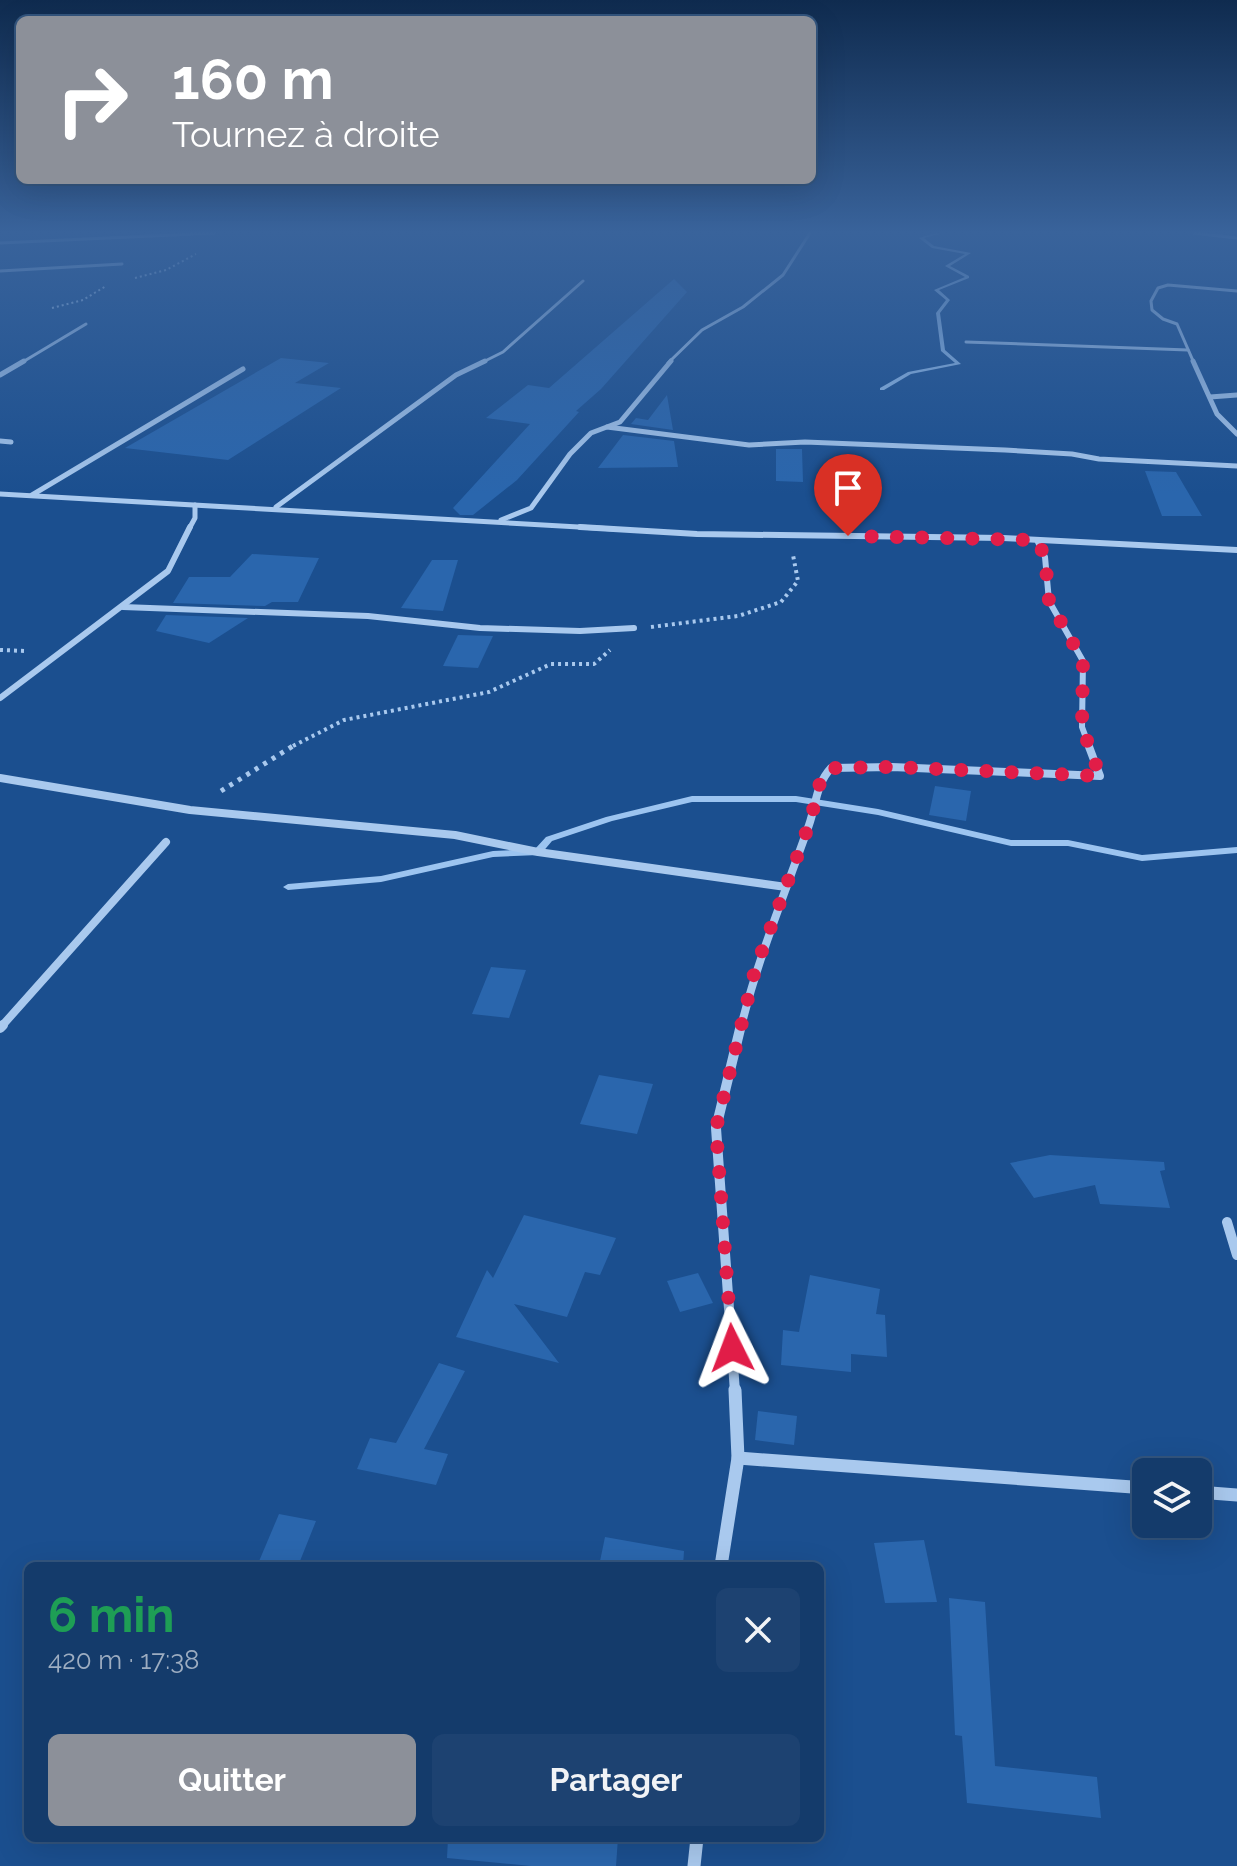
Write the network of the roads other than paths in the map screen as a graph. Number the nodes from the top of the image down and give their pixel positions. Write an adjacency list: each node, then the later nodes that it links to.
1 (539, 320): 19 (street)
2 (720, 320): 11 (street)
3 (1166, 320): 6 (street)
4 (86, 324): 8 (street)
5 (966, 342): 6 (street)
6 (1188, 350): 10 (street)
7 (243, 369): 17 (street)
8 (0, 375)
9 (1237, 395): 10 (street)
10 (1210, 397): 12 (street)
11 (607, 427): 15 (street); 20 (street)
12 (1237, 434)
13 (0, 441): 14 (street)
14 (11, 442)
15 (1237, 466)
16 (0, 494): 17 (street)
17 (31, 496): 18 (street)
18 (195, 505): 19 (street); 23 (street)
19 (275, 508): 20 (street)
20 (496, 521): 21 (street)
21 (1037, 540): 22 (street); 28 (street)
22 (1237, 550)
23 (123, 607): 24 (street); 25 (street)
24 (634, 628)
25 (0, 698)
26 (0, 778): 28 (street)
27 (166, 842): 29 (street)
28 (786, 887): 32 (street)
29 (0, 1028)
30 (1227, 1222): 31 (street)
31 (1237, 1255)
32 (738, 1458): 33 (street); 36 (street)
33 (1132, 1487)
34 (1212, 1493): 35 (street)
35 (1237, 1495)
36 (722, 1562)
37 (697, 1842): 38 (street)
38 (694, 1866)

